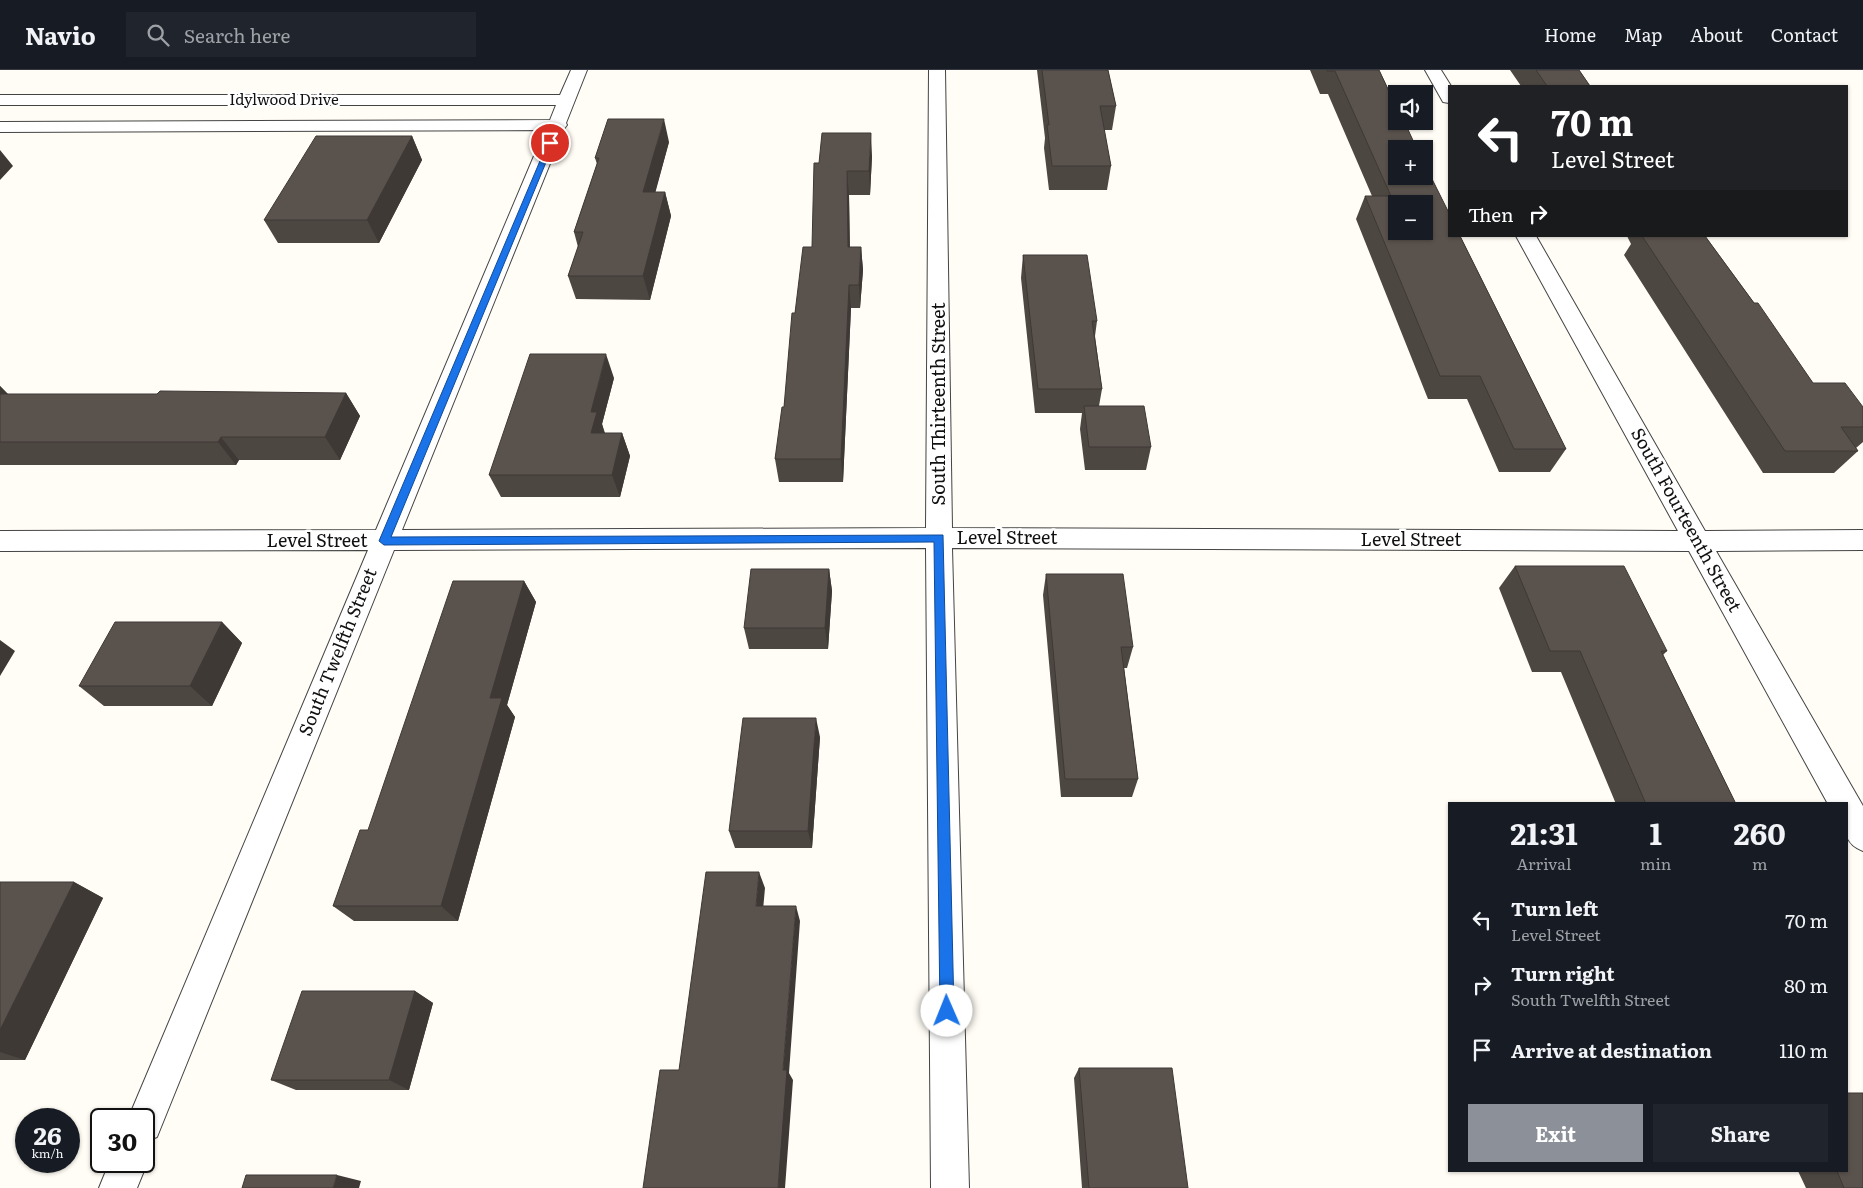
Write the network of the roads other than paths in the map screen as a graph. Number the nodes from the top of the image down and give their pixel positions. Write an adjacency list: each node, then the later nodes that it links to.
1 (579, 70): 6 (street, South Twelfth Street)
2 (937, 70): 10 (street, South Thirteenth Street)
3 (1433, 70): 4 (street)
4 (1448, 96)
5 (0, 100): 6 (street, Idylwood Drive)
6 (568, 100): 7 (street, South Twelfth Street)
7 (558, 125): 8 (street, Idylwood Drive); 13 (street, South Twelfth Street)
8 (0, 127)
9 (1527, 237): 14 (street, South Fourteenth Street)
10 (939, 538): 13 (street, Level Street); 14 (street, Level Street); 21 (street, South Thirteenth Street)
11 (1863, 540): 14 (street, Level Street)
12 (0, 541): 13 (street, Level Street)
13 (384, 541): 18 (street, South Twelfth Street)
14 (1697, 541): 15 (street, South Fourteenth Street)
15 (1844, 802)
16 (1848, 809): 17 (street, South Fourteenth Street)
17 (1863, 836)
18 (151, 1108)
19 (124, 1173): 20 (street)
20 (118, 1188)
21 (950, 1188)

